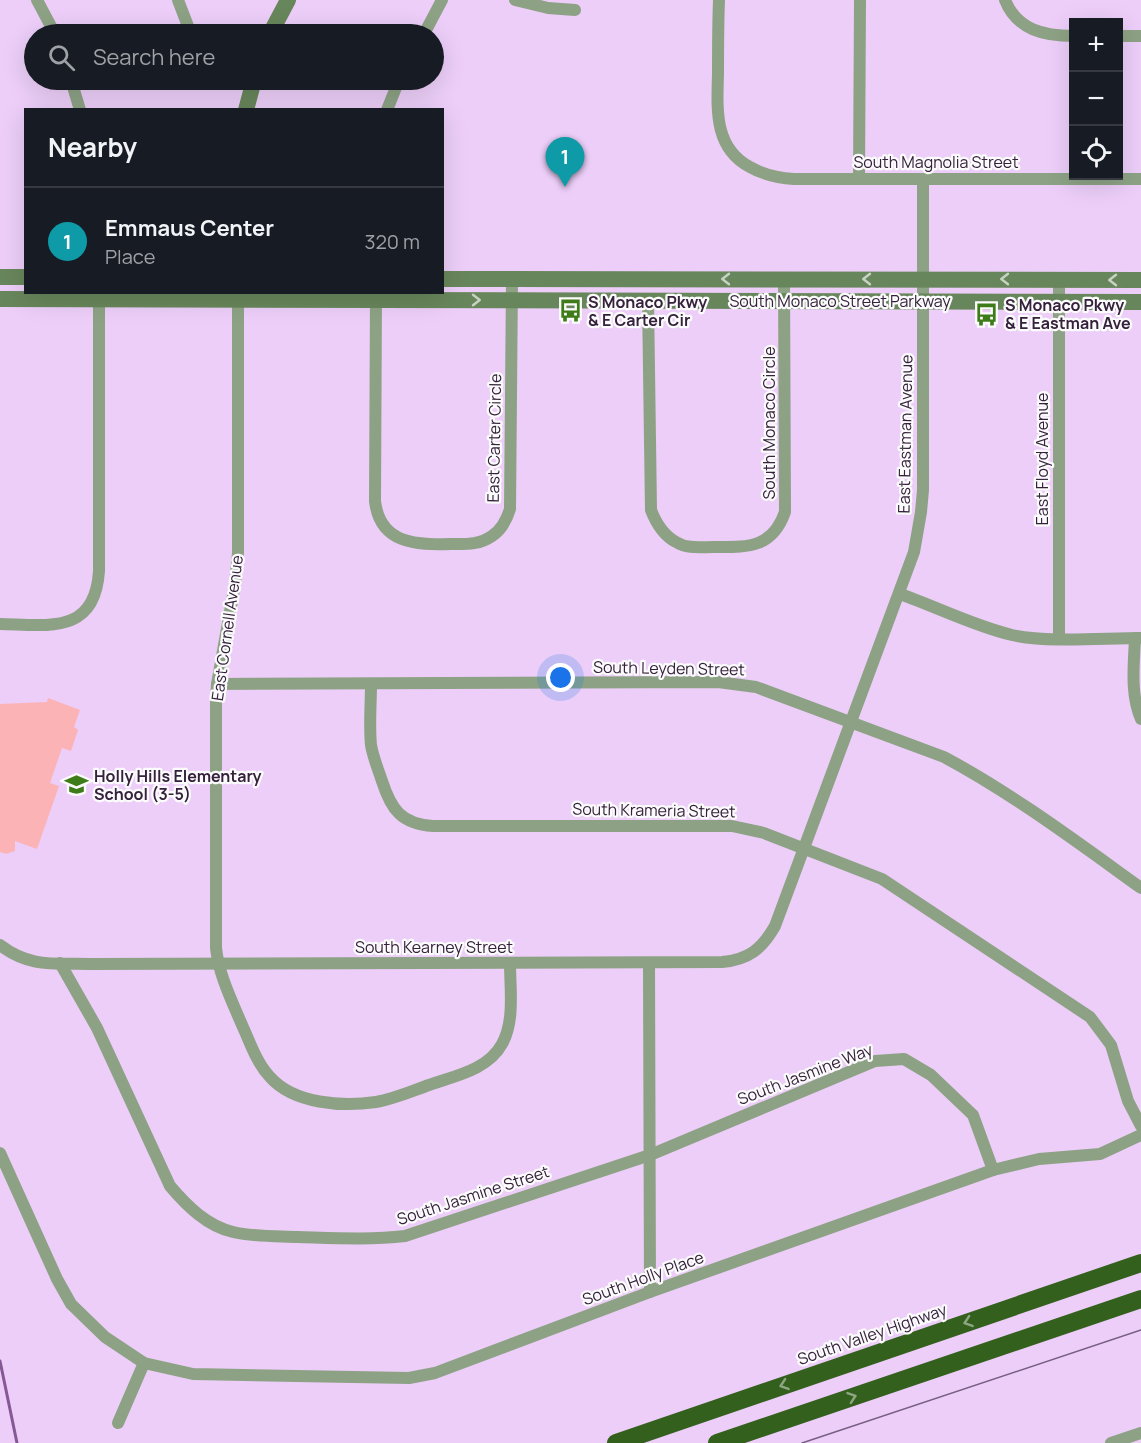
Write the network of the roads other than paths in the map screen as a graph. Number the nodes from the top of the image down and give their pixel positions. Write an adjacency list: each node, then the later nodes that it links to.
1 (37, 0): 10 (street)
2 (178, 0): 11 (street)
3 (288, 0): 12 (main road)
4 (442, 0): 13 (street)
5 (515, 0): 9 (street)
6 (718, 0): 24 (street, South Magnolia Street)
7 (860, 0): 24 (street)
8 (1005, 0): 14 (street)
9 (575, 10)
10 (50, 24)
11 (187, 24)
12 (275, 24)
13 (429, 24)
14 (1069, 36)
15 (1123, 36): 16 (street)
16 (1141, 36)
17 (74, 90): 20 (street)
18 (251, 90): 21 (main road)
19 (395, 90): 22 (street)
20 (79, 108)
21 (247, 108)
22 (388, 108)
23 (923, 178): 24 (street, South Magnolia Street); 25 (street, South Magnolia Street); 31 (street, East Eastman Avenue)
24 (859, 179)
25 (1141, 179)
26 (0, 277): 27 (main road)
27 (24, 277)
28 (444, 279): 29 (main road, South Monaco Street Parkway)
29 (512, 279): 30 (main road, South Monaco Street Parkway, one-way to 29); 38 (street, East Carter Circle)
30 (784, 279): 31 (main road, South Monaco Street Parkway, one-way to 30); 40 (street, South Monaco Circle)
31 (923, 279): 32 (main road, South Monaco Street Parkway, one-way to 31); 41 (street, East Eastman Avenue)
32 (1059, 280): 33 (main road, South Monaco Street Parkway, one-way to 32); 42 (street, East Floyd Avenue)
33 (1141, 280)
34 (238, 296): 35 (main road, South Monaco Street Parkway); 37 (main road, South Monaco Street Parkway); 48 (street, East Cornell Avenue)
35 (376, 296): 38 (main road, South Monaco Street Parkway, one-way to 38); 38 (street, East Carter Circle)
36 (0, 299): 37 (main road, South Monaco Street Parkway)
37 (99, 300): 45 (street)
38 (512, 300): 39 (main road, South Monaco Street Parkway)
39 (648, 300): 40 (main road, South Monaco Street Parkway); 40 (street, South Monaco Circle)
40 (785, 301): 41 (main road, South Monaco Street Parkway)
41 (923, 302): 42 (main road, South Monaco Street Parkway); 44 (street, East Eastman Avenue)
42 (1059, 302): 43 (main road, South Monaco Street Parkway); 46 (street, East Floyd Avenue)
43 (1141, 302)
44 (900, 594): 46 (street); 51 (street, East Eastman Avenue)
45 (0, 624)
46 (1059, 638): 47 (street)
47 (1138, 638): 50 (street)
48 (217, 684): 49 (street, South Leyden Street); 58 (street, East Cornell Avenue)
49 (371, 684): 51 (street, South Leyden Street); 52 (street, South Krameria Street)
50 (1141, 718)
51 (852, 721): 52 (street, East Eastman Avenue); 53 (street, South Leyden Street)
52 (804, 850): 57 (street, South Kearney Street); 59 (street, South Krameria Street)
53 (1141, 888)
54 (0, 945): 55 (street, South Kearney Street)
55 (60, 963): 58 (street, South Kearney Street); 62 (street, South Jasmine Street)
56 (510, 963): 57 (street, South Kearney Street); 58 (street, South Kearney Street); 58 (street, East Cornell Avenue)
57 (649, 963): 62 (street)
58 (218, 964)
59 (1141, 1126)
60 (1141, 1135): 63 (street, South Holly Place)
61 (0, 1154): 70 (street, South Holly Place)
62 (650, 1155): 63 (street, South Jasmine Way); 66 (street)
63 (993, 1170): 66 (street, South Holly Place)
64 (1141, 1250): 68 (highway)
65 (1141, 1263): 68 (highway, South Valley Highway)
66 (650, 1292): 70 (street, South Holly Place)
67 (1141, 1299): 71 (highway)
68 (1024, 1303): 74 (highway, South Valley Highway, one-way to 74)
69 (1141, 1311): 71 (highway)
70 (144, 1363): 72 (street)
71 (886, 1386): 75 (highway, one-way to 71)
72 (118, 1423)
73 (1141, 1433): 76 (street)
74 (616, 1443)
75 (717, 1443)
76 (1111, 1443)

